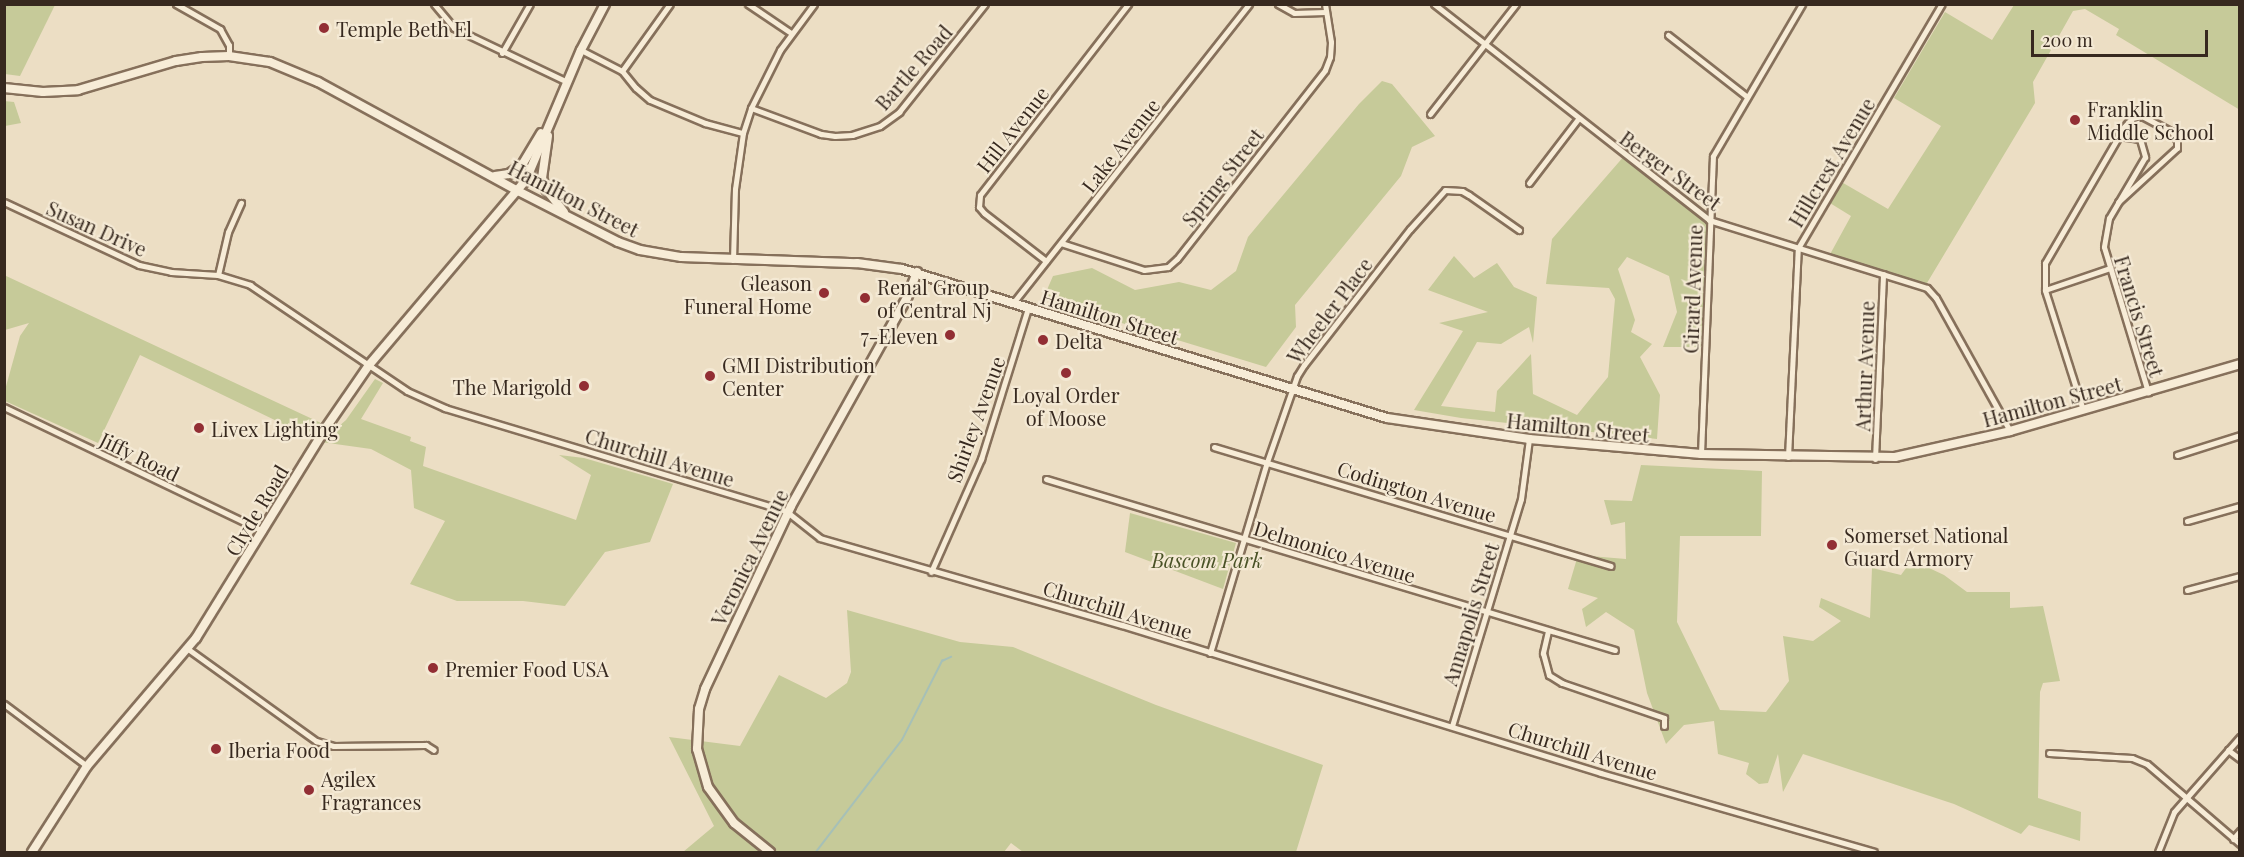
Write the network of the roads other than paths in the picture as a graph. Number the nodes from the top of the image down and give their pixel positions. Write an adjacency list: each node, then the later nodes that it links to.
1 (176, 4): 23 (street)
2 (434, 4): 22 (street)
3 (530, 4): 22 (street)
4 (605, 4): 21 (main road)
5 (670, 4): 24 (street)
6 (748, 4): 18 (street)
7 (814, 4): 18 (street)
8 (985, 4): 28 (street, Bartle Road)
9 (1128, 4): 46 (street, Hill Avenue)
10 (1249, 4): 43 (street, Lake Avenue)
11 (1278, 4): 17 (street)
12 (1325, 4): 17 (street, Spring Street)
13 (1434, 4): 20 (street, Berger Street)
14 (1516, 4): 20 (street)
15 (1802, 4): 27 (street, Girard Avenue)
16 (1942, 4): 44 (street, Hillcrest Avenue)
17 (1325, 12): 43 (street, Spring Street)
18 (791, 33): 28 (street)
19 (1668, 35): 27 (street)
20 (1485, 45): 30 (street); 31 (street, Berger Street)
21 (580, 50): 24 (street); 25 (main road)
22 (502, 53): 25 (street)
23 (229, 56): 26 (main road, Hamilton Street); 34 (main road, Hamilton Street)
24 (622, 71): 32 (street)
25 (567, 82): 29 (main road)
26 (4, 88)
27 (1746, 96): 41 (street, Girard Avenue)
28 (751, 108): 32 (street)
29 (554, 111): 34 (main road); 36 (main road, Clyde Road); 40 (main road)
30 (1430, 114)
31 (1578, 119): 35 (street); 41 (street, Berger Street)
32 (743, 133): 45 (street)
33 (2119, 136): 38 (street, Francis Street); 38 (street); 51 (street)
34 (495, 176): 36 (main road, Hamilton Street)
35 (1529, 183)
36 (518, 191): 40 (main road, Hamilton Street); 55 (main road, Clyde Road)
37 (4, 202): 50 (street, Susan Drive)
38 (2118, 202): 47 (street, Francis Street)
39 (241, 203): 50 (street)
40 (566, 216): 45 (main road, Hamilton Street)
41 (1710, 220): 44 (street, Berger Street); 64 (street, Girard Avenue)
42 (1520, 230): 56 (street, Wheeler Place)
43 (1061, 243): 46 (street, Lake Avenue)
44 (1798, 248): 49 (street, Berger Street); 66 (street, Hillcrest Avenue)
45 (734, 260): 48 (main road, Hamilton Street)
46 (1046, 261): 52 (street, Lake Avenue)
47 (2110, 268): 51 (street); 57 (street, Francis Street)
48 (917, 273): 52 (main road, Hamilton Street); 71 (main road, Veronica Avenue)
49 (1883, 274): 60 (street, Berger Street); 67 (street, Arthur Avenue)
50 (218, 275): 55 (street, Susan Drive)
51 (2044, 290): 59 (street)
52 (1013, 303): 53 (main road, Hamilton Street)
53 (1028, 308): 56 (main road, Hamilton Street); 77 (street, Shirley Avenue)
54 (2240, 364): 57 (main road, Hamilton Street)
55 (369, 365): 71 (street, Churchill Avenue); 73 (main road, Clyde Road)
56 (1292, 390): 62 (main road, Hamilton Street); 68 (street, Wheeler Place)
57 (2148, 392): 59 (main road, Hamilton Street)
58 (4, 407): 73 (street, Jiffy Road)
59 (2083, 411): 60 (main road, Hamilton Street)
60 (2010, 431): 67 (main road, Hamilton Street)
61 (2240, 435): 65 (street)
62 (1529, 439): 64 (main road, Hamilton Street); 74 (street, Annapolis Street)
63 (1214, 447): 68 (street, Codington Avenue)
64 (1701, 454): 66 (main road, Hamilton Street)
65 (2176, 455)
66 (1788, 457): 67 (main road, Hamilton Street)
67 (1875, 459)
68 (1267, 462): 74 (street, Codington Avenue); 75 (street, Wheeler Place)
69 (1046, 479): 75 (street, Delmonico Avenue)
70 (2240, 506): 72 (street)
71 (788, 512): 77 (street, Churchill Avenue); 99 (main road, Veronica Avenue)
72 (2187, 521)
73 (263, 531): 82 (main road, Clyde Road)
74 (1509, 535): 76 (street, Codington Avenue); 80 (street, Annapolis Street)
75 (1243, 539): 80 (street, Delmonico Avenue); 84 (street, Wheeler Place)
76 (1611, 566)
77 (931, 572): 84 (street, Churchill Avenue)
78 (2240, 576): 79 (street)
79 (2187, 590)
80 (1485, 613): 81 (street, Delmonico Avenue); 86 (street, Annapolis Street)
81 (1548, 631): 83 (street, Delmonico Avenue); 87 (street)
82 (188, 649): 89 (street); 93 (main road, Clyde Road)
83 (1615, 650)
84 (1210, 653): 86 (street, Churchill Avenue)
85 (4, 704): 93 (street)
86 (1452, 726): 100 (street, Churchill Avenue)
87 (1664, 726)
88 (2240, 737): 90 (street)
89 (434, 750)
90 (2228, 750): 92 (street); 94 (street)
91 (2049, 753): 94 (street)
92 (2240, 759)
93 (87, 766): 98 (main road, Clyde Road)
94 (2186, 798): 96 (street); 101 (street)
95 (2240, 831): 96 (street)
96 (2233, 838): 97 (street)
97 (2240, 844)
98 (32, 852)
99 (770, 852)
100 (1874, 852)
101 (2158, 852)

